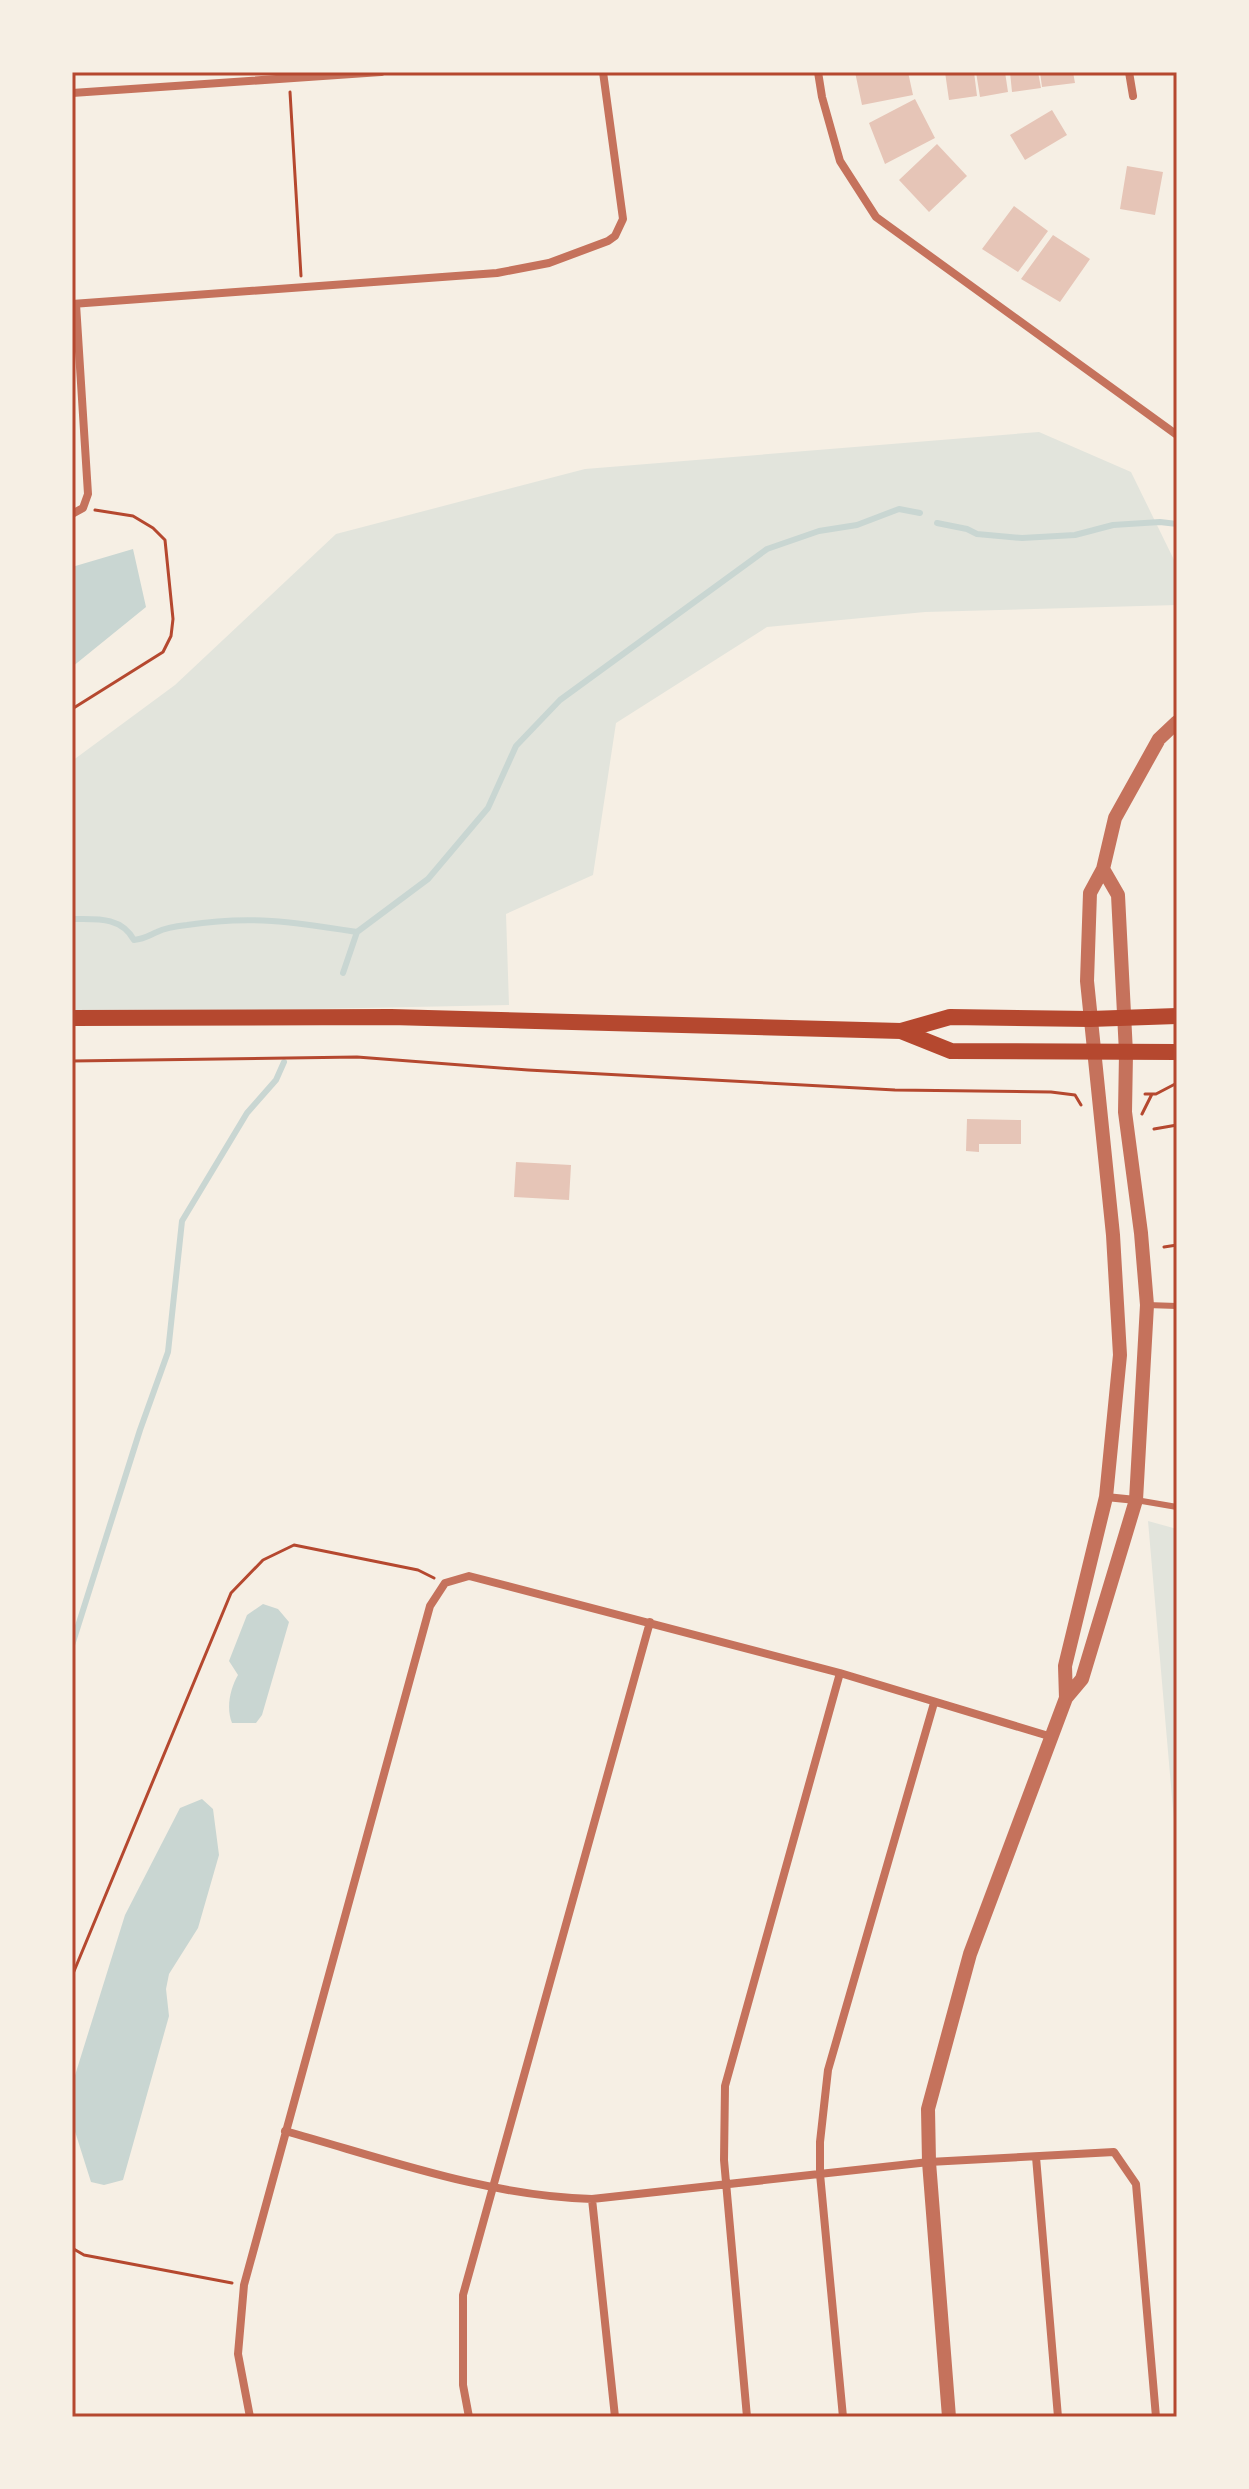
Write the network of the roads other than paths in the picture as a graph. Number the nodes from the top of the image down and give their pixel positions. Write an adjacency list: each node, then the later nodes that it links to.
1 (381, 72): 5 (street)
2 (603, 72): 7 (street)
3 (818, 72): 8 (street)
4 (1129, 72): 6 (street)
5 (72, 93)
6 (1133, 96)
7 (74, 304): 9 (street)
8 (1177, 435)
9 (72, 514)
10 (1177, 722): 11 (street)
11 (1103, 869): 14 (street); 15 (street)
12 (1177, 1016): 15 (main road)
13 (72, 1018): 16 (main road)
14 (1090, 1019): 15 (main road); 16 (main road); 17 (street)
15 (1124, 1019): 19 (street)
16 (901, 1031): 17 (main road)
17 (1093, 1052): 19 (main road); 22 (street)
18 (1177, 1052): 19 (main road)
19 (1126, 1053): 20 (street)
20 (1147, 1305): 21 (lane); 23 (street)
21 (1177, 1306)
22 (1106, 1497): 23 (street); 27 (street)
23 (1136, 1500): 24 (lane); 27 (street)
24 (1177, 1507)
25 (650, 1622): 26 (street); 30 (street); 35 (street)
26 (840, 1673): 28 (street); 34 (street)
27 (1066, 1698): 29 (street)
28 (934, 1703): 29 (street); 33 (street)
29 (1052, 1737): 32 (street)
30 (285, 2131): 35 (street); 37 (street)
31 (1036, 2157): 32 (street); 43 (street); 44 (street)
32 (929, 2162): 33 (street); 42 (street)
33 (820, 2174): 34 (street); 41 (street)
34 (726, 2184): 36 (street); 40 (street)
35 (493, 2188): 36 (street); 38 (street)
36 (592, 2199): 39 (street)
37 (250, 2417)
38 (469, 2417)
39 (615, 2417)
40 (747, 2417)
41 (843, 2417)
42 (949, 2417)
43 (1058, 2417)
44 (1156, 2417)

